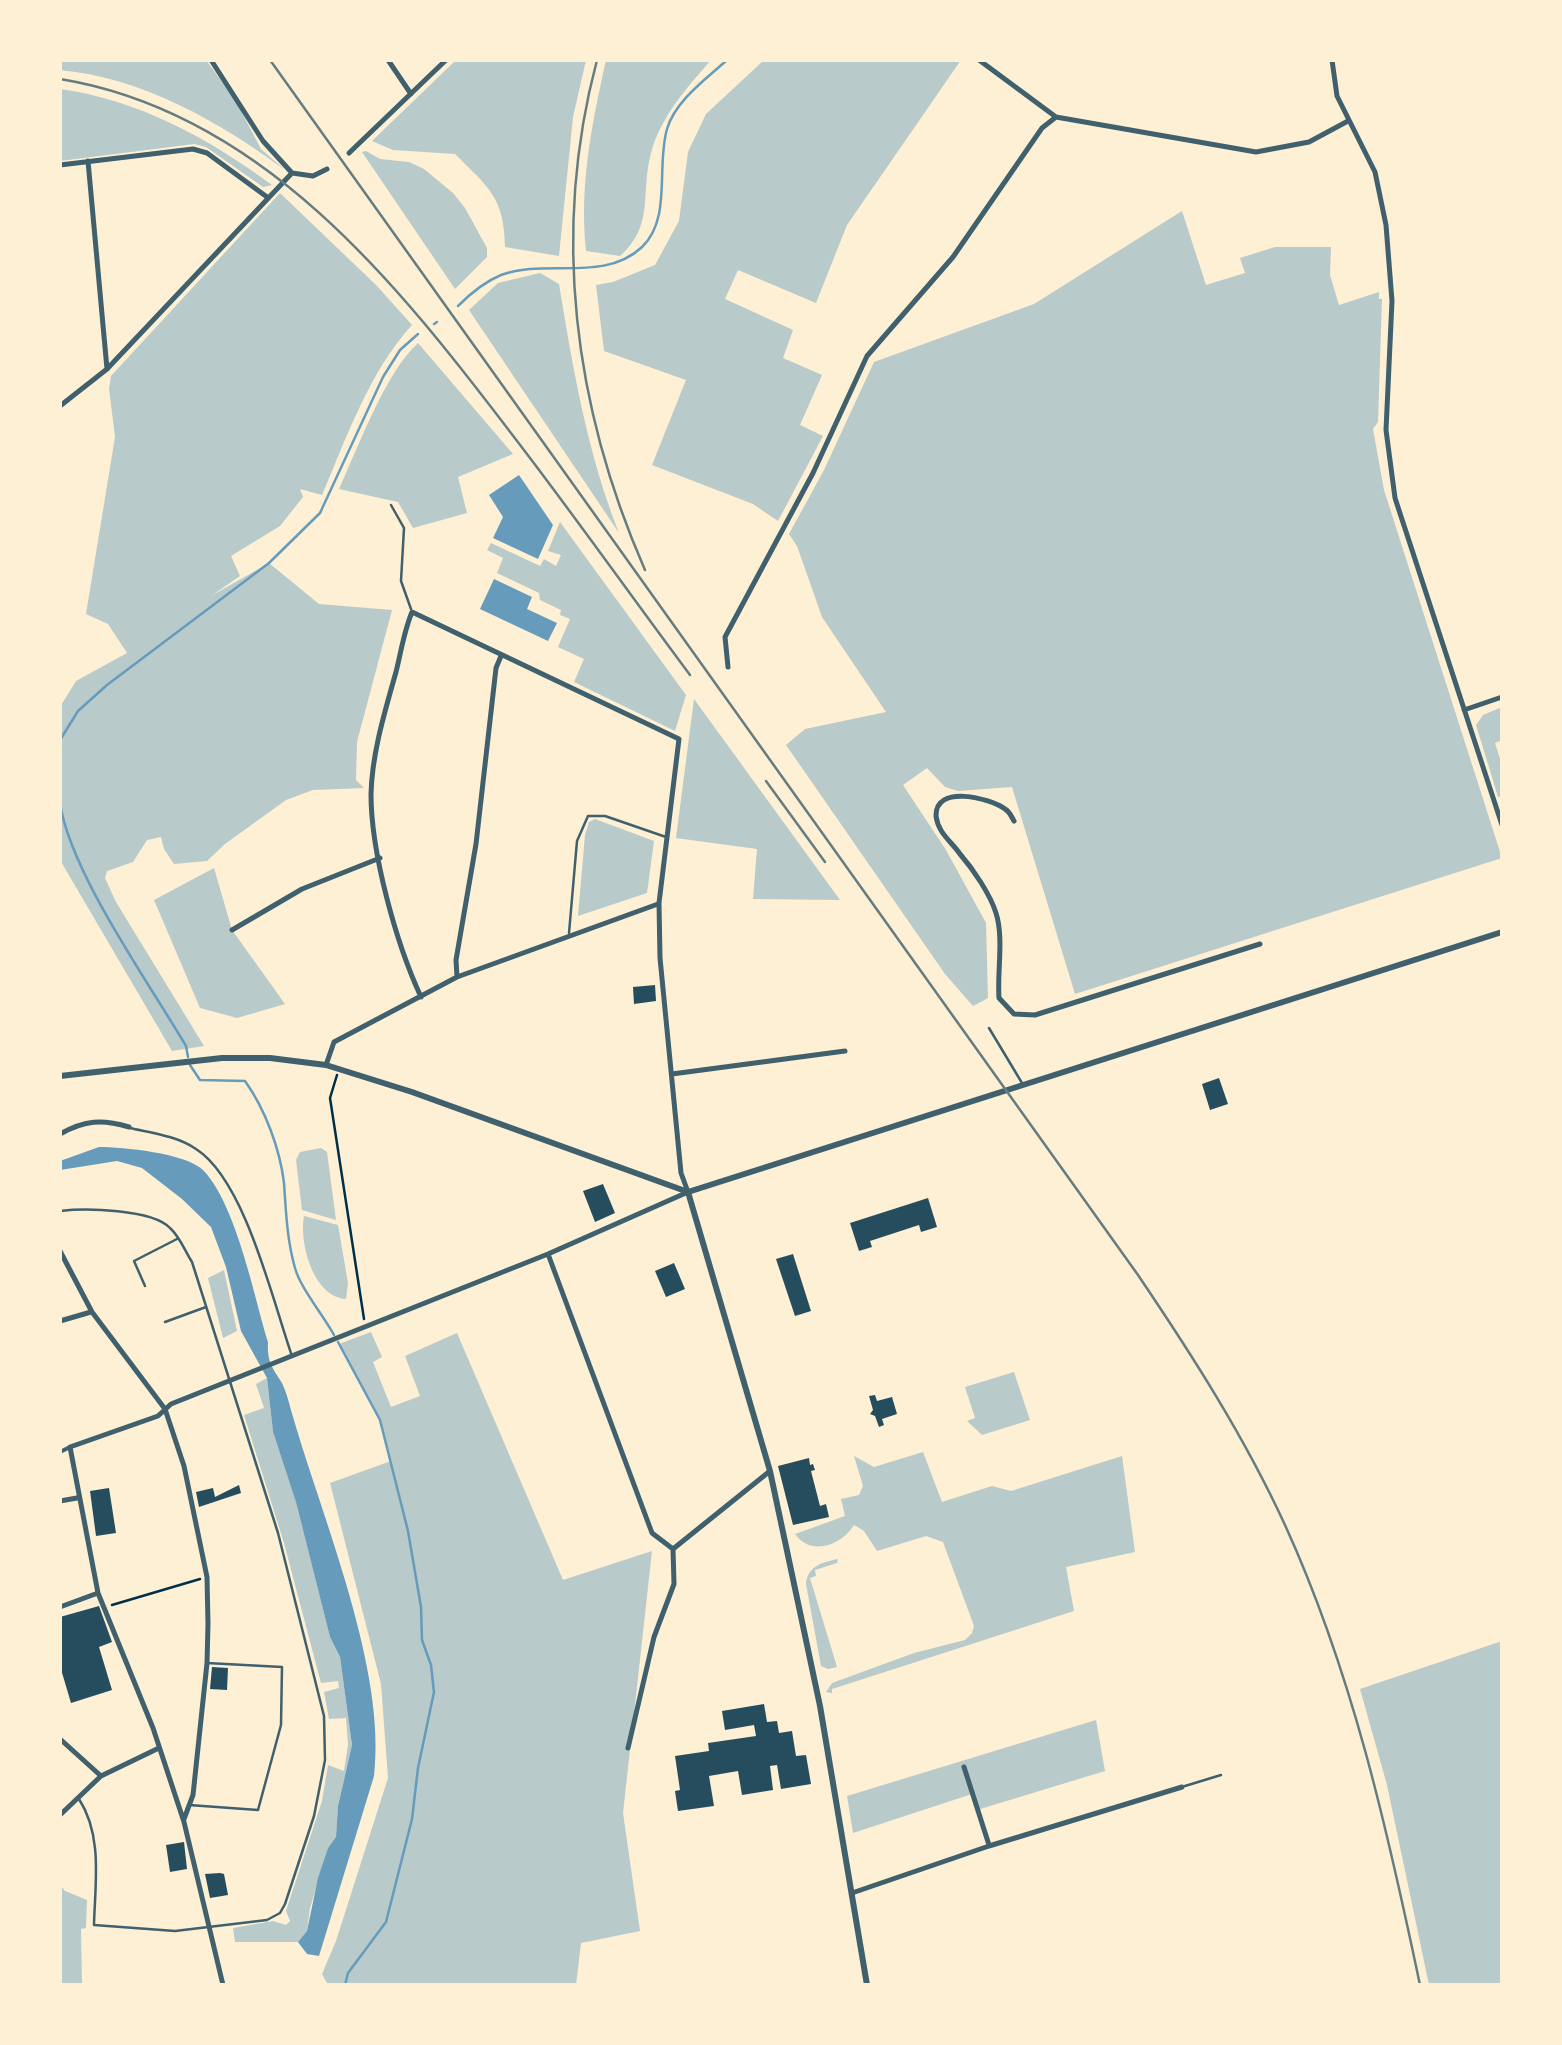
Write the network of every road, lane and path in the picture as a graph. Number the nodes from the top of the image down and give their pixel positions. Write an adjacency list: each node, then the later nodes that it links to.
1 (211, 60): 13 (street)
2 (388, 60): 6 (street)
3 (446, 60): 6 (street)
4 (980, 60): 7 (street)
5 (1332, 60): 8 (street)
6 (411, 94): 9 (street)
7 (1056, 117): 8 (street); 20 (street)
8 (1348, 122): 22 (street)
9 (349, 153)
10 (88, 161): 11 (street); 14 (street); 15 (street)
11 (60, 165)
12 (326, 169): 13 (street)
13 (292, 173): 14 (street)
14 (267, 197): 15 (street)
15 (107, 368): 16 (street)
16 (60, 406)
17 (391, 505): 18 (lane)
18 (412, 612): 19 (street); 26 (street)
19 (501, 656): 25 (street); 32 (street)
20 (728, 666)
21 (1502, 697): 22 (street)
22 (1464, 710): 24 (street)
23 (1014, 821): 31 (street)
24 (1502, 825)
25 (668, 837): 27 (street); 30 (lane)
26 (380, 858): 28 (street); 33 (street)
27 (659, 903): 30 (street); 38 (street)
28 (232, 930)
29 (1502, 932): 40 (street)
30 (568, 938): 32 (street)
31 (1260, 944)
32 (457, 977): 33 (street)
33 (420, 997): 36 (street)
34 (989, 1028): 40 (lane)
35 (845, 1051): 38 (street)
36 (326, 1065): 37 (street); 39 (street)
37 (339, 1069): 43 (street); 53 (path)
38 (672, 1074): 43 (street)
39 (60, 1076)
40 (1023, 1085): 43 (street)
41 (129, 1127): 42 (street); 54 (lane)
42 (60, 1134)
43 (688, 1192): 47 (street); 59 (street)
44 (60, 1211): 45 (lane)
45 (178, 1238): 48 (lane); 49 (lane)
46 (60, 1252): 50 (street)
47 (548, 1254): 53 (street); 62 (street)
48 (146, 1286)
49 (207, 1307): 52 (lane); 55 (lane)
50 (92, 1312): 51 (street); 56 (street)
51 (60, 1321)
52 (165, 1322)
53 (366, 1325): 54 (street)
54 (292, 1356): 55 (street)
55 (230, 1382): 56 (street); 81 (lane)
56 (164, 1409): 57 (street); 63 (street)
57 (70, 1447): 58 (street); 60 (street)
58 (60, 1452)
59 (770, 1471): 62 (street); 80 (street)
60 (77, 1498): 61 (street); 64 (street)
61 (60, 1501)
62 (673, 1549): 70 (street)
63 (207, 1577): 66 (path); 67 (street)
64 (98, 1593): 65 (street); 66 (street)
65 (60, 1607)
66 (106, 1607): 69 (street)
67 (207, 1663): 76 (street); 76 (lane)
68 (60, 1739): 73 (street)
69 (159, 1748): 73 (street); 78 (street)
70 (628, 1748)
71 (964, 1767): 79 (street)
72 (1222, 1775): 74 (lane)
73 (101, 1776): 75 (street)
74 (1182, 1787): 79 (street)
75 (78, 1798): 77 (street); 81 (lane)
76 (188, 1804): 78 (street)
77 (60, 1814)
78 (184, 1822): 81 (street)
79 (989, 1846): 80 (street)
80 (852, 1894): 83 (street)
81 (207, 1928): 82 (street)
82 (223, 1985)
83 (868, 1985)

